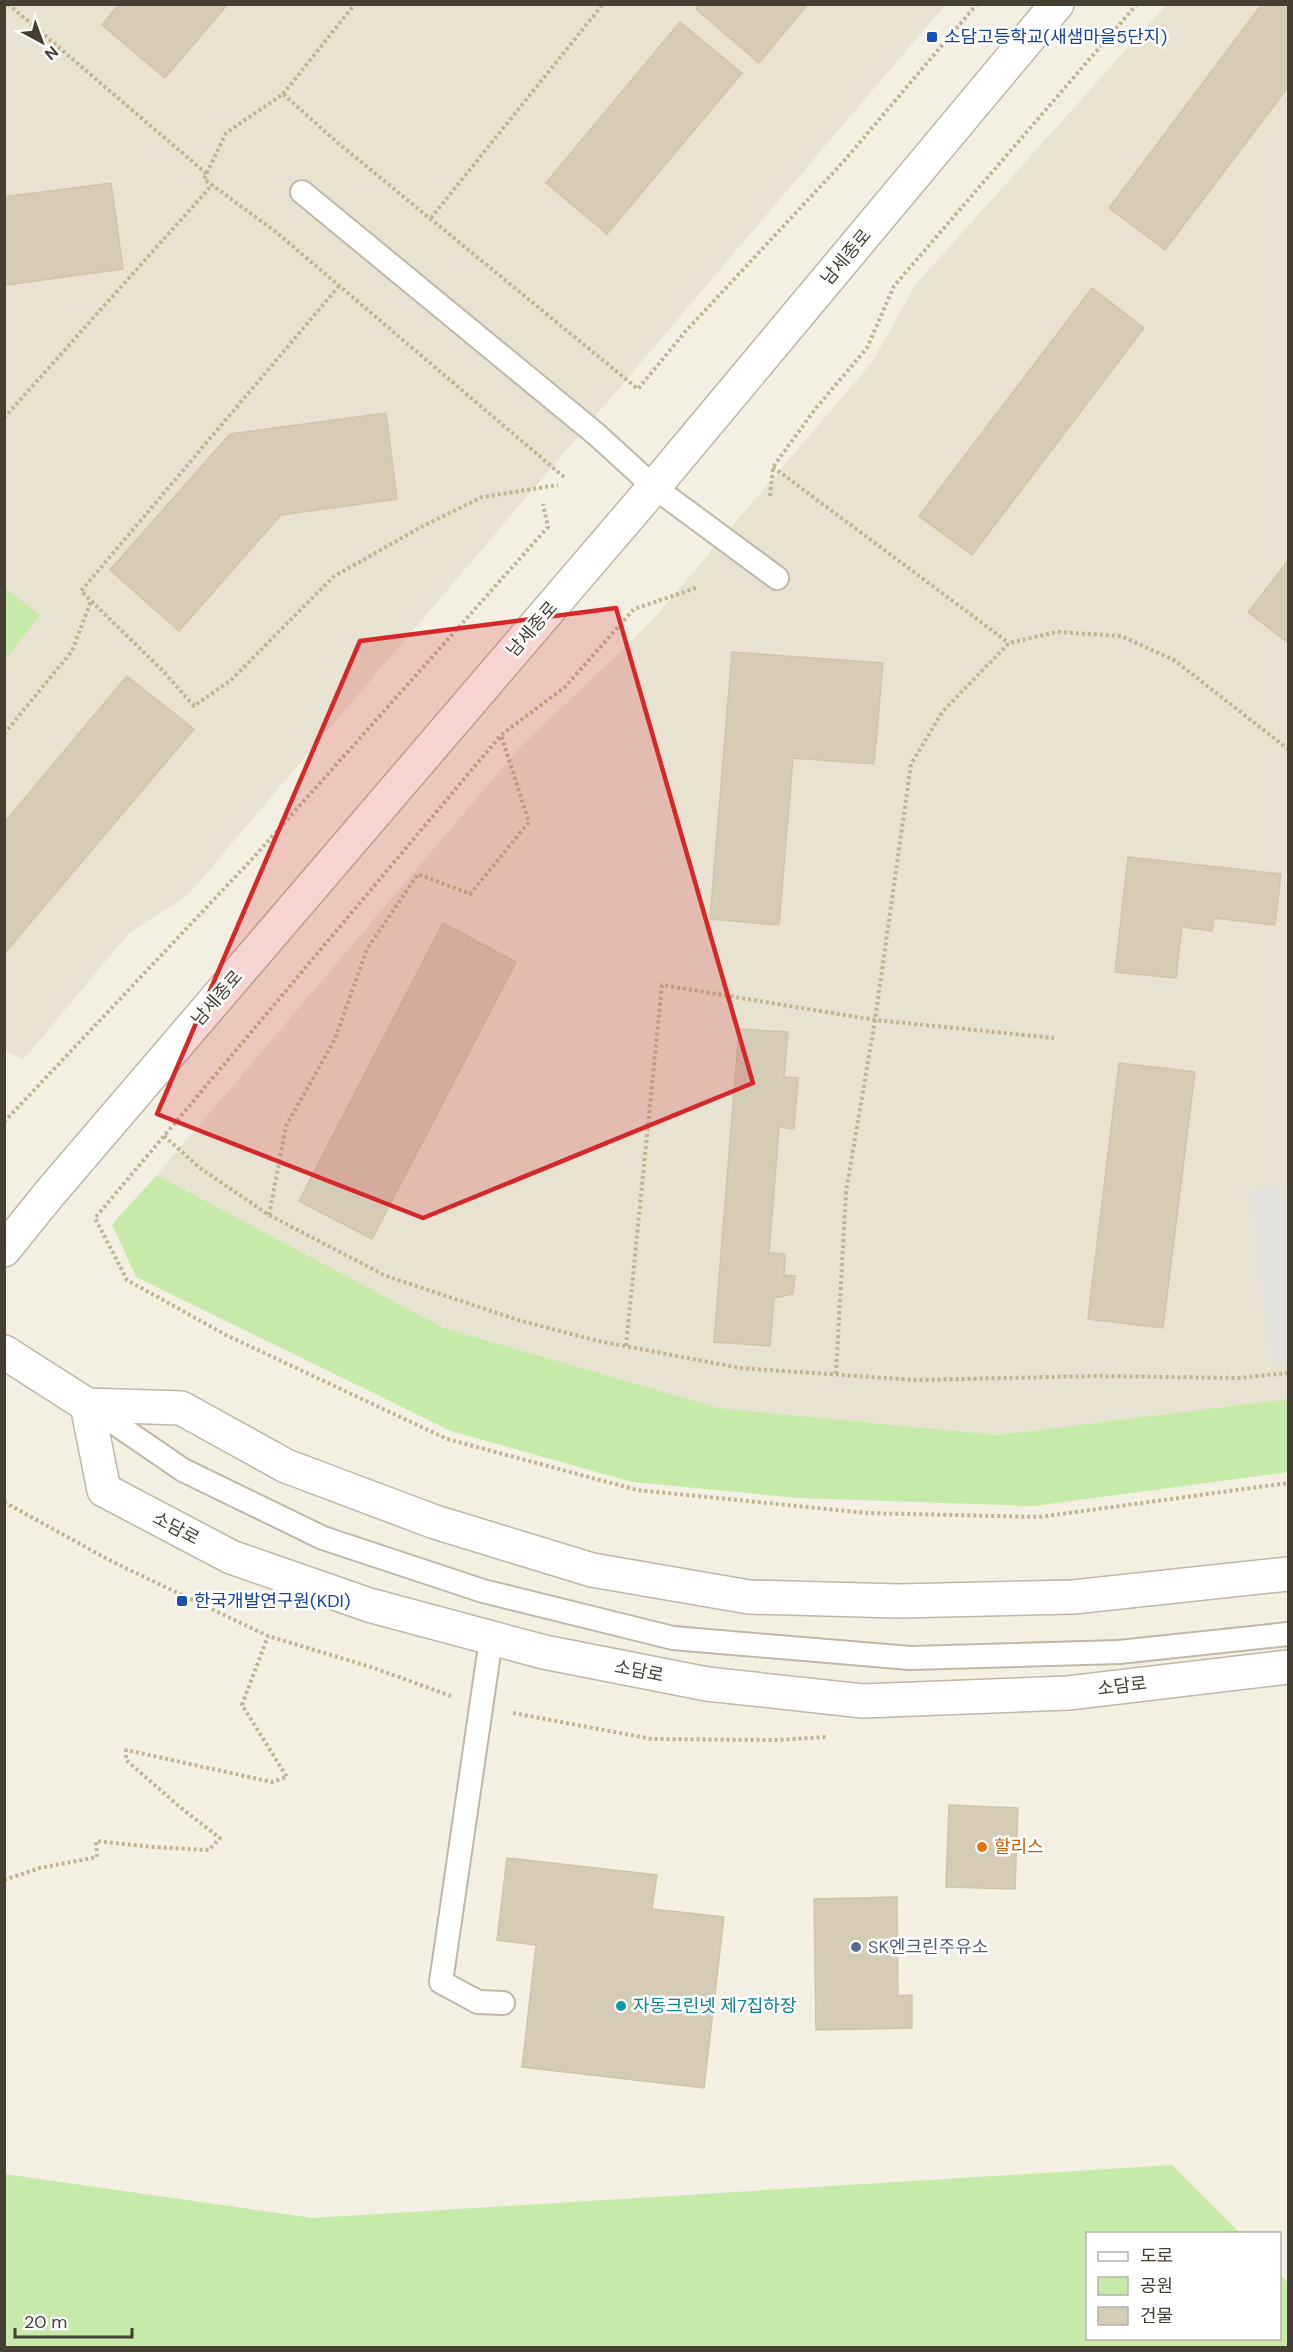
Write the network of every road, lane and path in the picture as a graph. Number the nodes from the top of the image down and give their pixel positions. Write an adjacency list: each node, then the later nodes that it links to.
1 (8, 4): 8 (path)
2 (355, 4): 7 (path)
3 (603, 4): 11 (path)
4 (977, 4): 13 (path)
5 (1057, 4): 17 (street, 남세종로)
6 (1137, 4): 15 (path)
7 (283, 94)
8 (207, 174)
9 (212, 185): 14 (path)
10 (302, 192): 17 (lane)
11 (431, 218)
12 (339, 286): 22 (path)
13 (638, 389)
14 (4, 418)
15 (773, 467): 18 (path); 23 (path)
16 (558, 485): 22 (path)
17 (654, 487): 20 (lane); 32 (street, 남세종로)
18 (770, 496)
19 (543, 504): 29 (path)
20 (777, 578)
21 (696, 588): 25 (path)
22 (91, 601): 24 (path)
23 (1009, 643): 26 (path); 27 (path)
24 (4, 734)
25 (501, 735): 30 (path); 31 (path)
26 (1288, 749)
27 (875, 1020): 28 (path); 33 (path); 36 (path)
28 (1054, 1038)
29 (4, 1122)
30 (164, 1136): 31 (path); 38 (path)
31 (270, 1215): 33 (path)
32 (4, 1250)
33 (626, 1346): 36 (path)
34 (4, 1352): 37 (street)
35 (1288, 1372): 36 (path)
36 (836, 1374)
37 (87, 1405): 39 (street); 40 (lane); 42 (street, 소담로)
38 (1288, 1483)
39 (1288, 1574)
40 (1288, 1634)
41 (268, 1636): 44 (path)
42 (491, 1639): 43 (street, 소담로); 45 (lane)
43 (1288, 1667)
44 (4, 1880)
45 (503, 2003)

